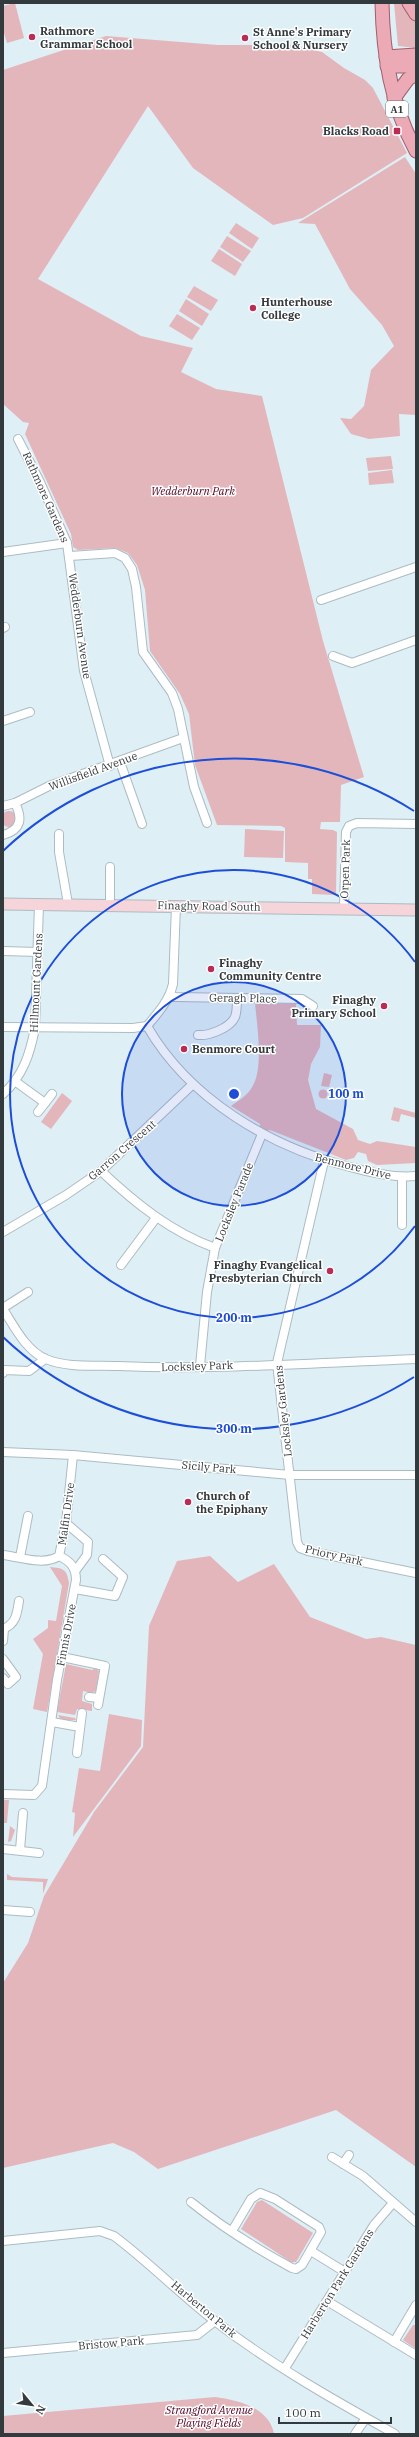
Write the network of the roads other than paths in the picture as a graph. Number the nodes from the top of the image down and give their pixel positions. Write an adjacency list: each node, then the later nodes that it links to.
1 (382, 3): 5 (main road, A1)
2 (409, 3): 3 (main road)
3 (416, 14)
4 (416, 55): 5 (main road)
5 (386, 61): 6 (main road); 8 (main road, A1)
6 (416, 66)
7 (416, 74): 8 (main road)
8 (394, 98): 9 (main road, A1)
9 (416, 150)
10 (18, 439): 11 (street, Rathmore Gardens)
11 (67, 543): 12 (street); 13 (street, Rathmore Gardens)
12 (3, 552)
13 (70, 556): 20 (street); 22 (street, Wedderburn Avenue)
14 (416, 568): 15 (street)
15 (321, 600)
16 (416, 640): 17 (street)
17 (333, 656)
18 (30, 712): 19 (street)
19 (3, 721)
20 (183, 738): 21 (street, Willisfield Avenue); 25 (street)
21 (120, 762): 22 (street, Willisfield Avenue); 26 (street)
22 (110, 766): 23 (street, Willisfield Avenue)
23 (15, 803): 24 (street, Willisfield Avenue); 29 (street)
24 (3, 806)
25 (207, 823)
26 (142, 824)
27 (416, 824): 36 (street, Orpen Park)
28 (59, 834): 33 (street)
29 (3, 836)
30 (110, 867): 34 (street)
31 (3, 904): 32 (street, Finaghy Road South)
32 (39, 904): 33 (street, Finaghy Road South); 39 (street, Hillmount Gardens)
33 (68, 904): 34 (street, Finaghy Road South)
34 (110, 905): 35 (street, Finaghy Road South)
35 (176, 906): 36 (street, Finaghy Road South); 40 (street)
36 (344, 908): 37 (street, Finaghy Road South)
37 (416, 910)
38 (3, 951): 39 (street)
39 (38, 952): 45 (street, Hillmount Gardens)
40 (170, 995): 41 (street, Geragh Place); 43 (street)
41 (237, 998): 42 (street, Geragh Place); 46 (street)
42 (313, 1006)
43 (147, 1026): 45 (street); 48 (street, Benmore Drive)
44 (3, 1027): 45 (street)
45 (35, 1028): 47 (street, Hillmount Gardens)
46 (198, 1035)
47 (16, 1082): 49 (street, Hillmount Gardens); 51 (street)
48 (193, 1084): 53 (street, Benmore Drive); 55 (street, Garron Crescent)
49 (3, 1094)
50 (52, 1094): 51 (street)
51 (45, 1103): 52 (street)
52 (38, 1112)
53 (262, 1134): 54 (street, Benmore Drive); 61 (street, Locksley Parade)
54 (324, 1161): 57 (street, Benmore Drive); 67 (street, Locksley Gardens)
55 (100, 1171): 58 (street); 60 (street, Garron Crescent)
56 (416, 1176): 57 (street, Benmore Drive)
57 (402, 1177): 59 (street)
58 (156, 1218): 61 (street); 62 (street)
59 (402, 1225)
60 (3, 1232)
61 (215, 1248): 68 (street, Locksley Parade)
62 (121, 1265)
63 (28, 1292): 64 (street)
64 (3, 1309): 65 (street)
65 (45, 1359): 68 (street, Locksley Park); 69 (street)
66 (416, 1359): 67 (street, Locksley Park)
67 (277, 1364): 68 (street, Locksley Park); 72 (street, Locksley Gardens)
68 (200, 1366)
69 (3, 1373)
70 (3, 1452): 71 (street, Sicily Park)
71 (73, 1455): 72 (street, Sicily Park); 75 (street, Malfin Drive)
72 (290, 1475): 73 (street, Sicily Park); 81 (street, Priory Park)
73 (416, 1475)
74 (28, 1516): 78 (street)
75 (66, 1523): 77 (street, Malfin Drive); 80 (street)
76 (3, 1555): 78 (street, Malfin Drive)
77 (59, 1556): 78 (street, Malfin Drive); 80 (street)
78 (20, 1557)
79 (104, 1559): 82 (street)
80 (76, 1570): 82 (street, Finnis Drive)
81 (416, 1573)
82 (74, 1589): 86 (street, Finnis Drive)
83 (19, 1601): 84 (street)
84 (3, 1629): 85 (street)
85 (3, 1641)
86 (62, 1657): 89 (street); 91 (street, Finnis Drive)
87 (3, 1659): 88 (street)
88 (3, 1678)
89 (89, 1697)
90 (82, 1713): 92 (street)
91 (52, 1722): 92 (street); 94 (street, Finnis Drive)
92 (80, 1727): 93 (street)
93 (77, 1753)
94 (3, 1794)
95 (22, 1813): 97 (street)
96 (3, 1849): 97 (street)
97 (20, 1850): 98 (street)
98 (40, 1853)
99 (3, 1910): 100 (street)
100 (30, 1912)
101 (349, 2155): 103 (street)
102 (332, 2157): 103 (street)
103 (344, 2164): 105 (street)
104 (191, 2202): 107 (street)
105 (393, 2203): 106 (street); 110 (street, Harberton Park Gardens)
106 (416, 2222)
107 (232, 2231): 109 (street); 109 (street)
108 (3, 2241): 114 (street, Harberton Park)
109 (311, 2251): 110 (street)
110 (344, 2272): 111 (street, Harberton Park Gardens)
111 (327, 2301): 115 (street); 118 (street, Harberton Park Gardens)
112 (416, 2306): 113 (street)
113 (413, 2317): 115 (street)
114 (215, 2321): 116 (street, Bristow Park); 118 (street, Harberton Park)
115 (394, 2342): 117 (street)
116 (3, 2353)
117 (416, 2356)
118 (284, 2368): 119 (street, Harberton Park)
119 (366, 2418): 120 (street); 121 (street, Harberton Park)
120 (355, 2434)
121 (395, 2434)

